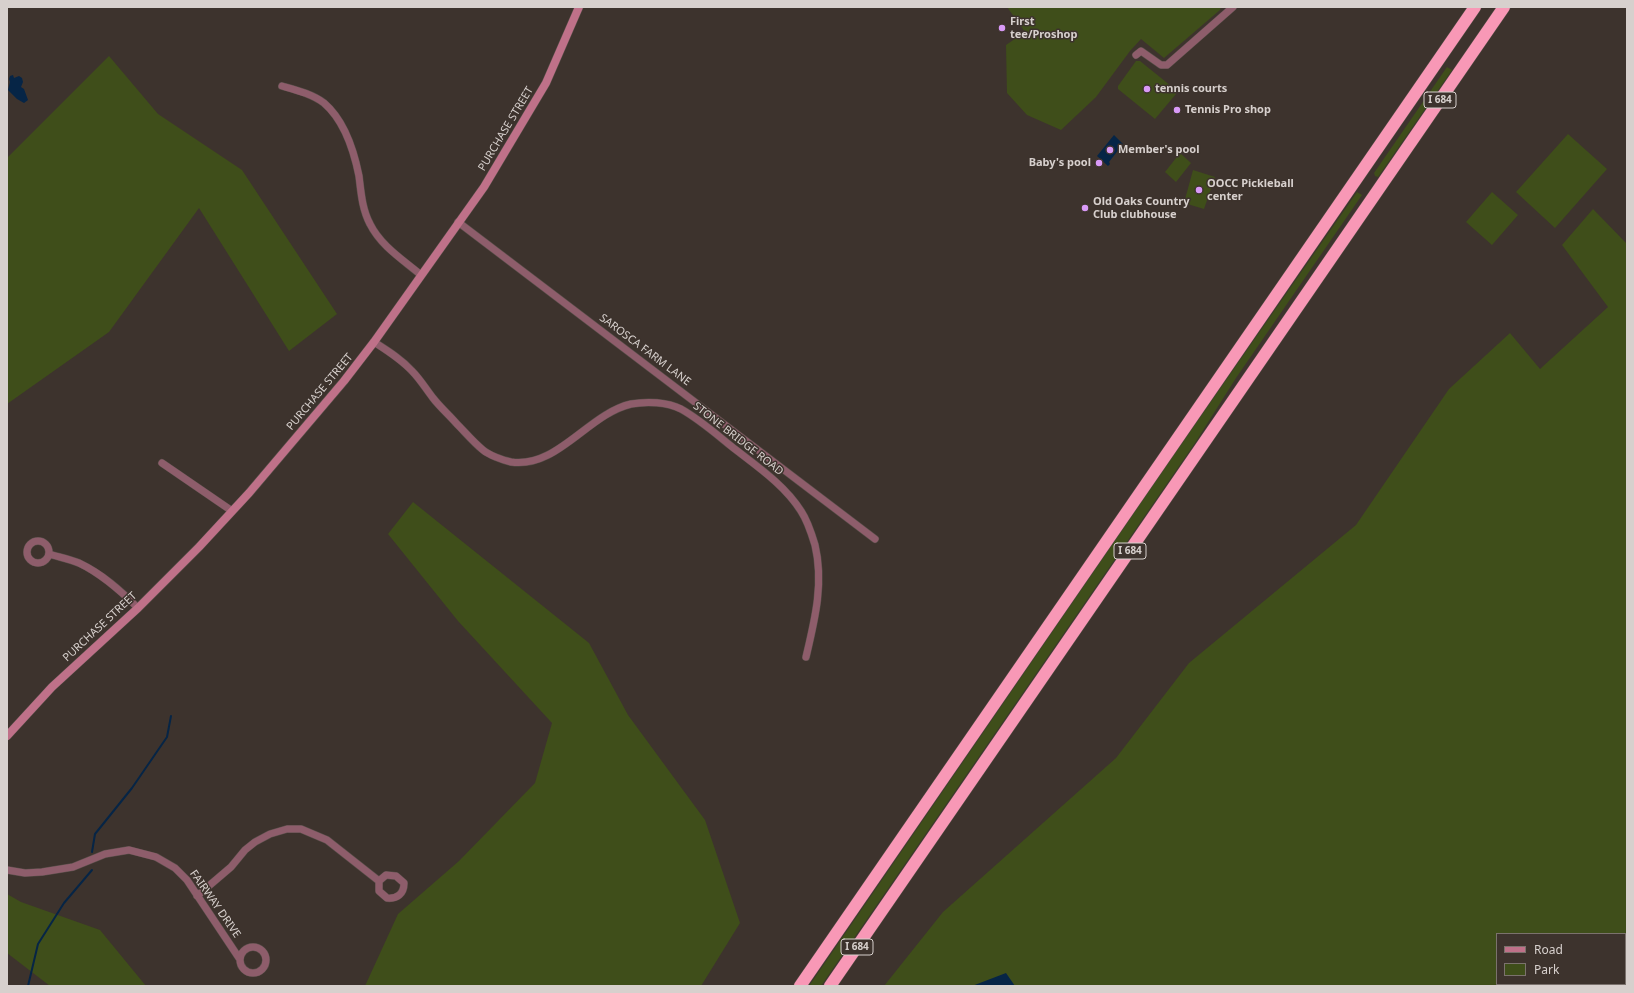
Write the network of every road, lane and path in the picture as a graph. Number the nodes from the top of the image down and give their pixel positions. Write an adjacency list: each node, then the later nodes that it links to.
1 (579, 7): 7 (main road, PURCHASE STREET)
2 (1233, 7): 5 (street)
3 (1475, 7): 21 (highway, I 684)
4 (1504, 7): 22 (highway, I 684)
5 (1136, 55)
6 (282, 86): 8 (street)
7 (458, 222): 8 (main road, PURCHASE STREET); 12 (street, SAROSCA FARM LANE)
8 (421, 275): 9 (main road, PURCHASE STREET)
9 (374, 342): 11 (main road, PURCHASE STREET); 15 (street, STONE BRIDGE ROAD)
10 (162, 463): 11 (street)
11 (232, 511): 14 (main road, PURCHASE STREET)
12 (875, 539)
13 (49, 554): 14 (street)
14 (138, 608): 16 (main road, PURCHASE STREET)
15 (806, 656)
16 (7, 736)
17 (7, 870): 19 (street, FAIRWAY DRIVE)
18 (379, 881): 19 (street)
19 (197, 896): 20 (street, FAIRWAY DRIVE)
20 (239, 958)
21 (800, 986)
22 (830, 986)

